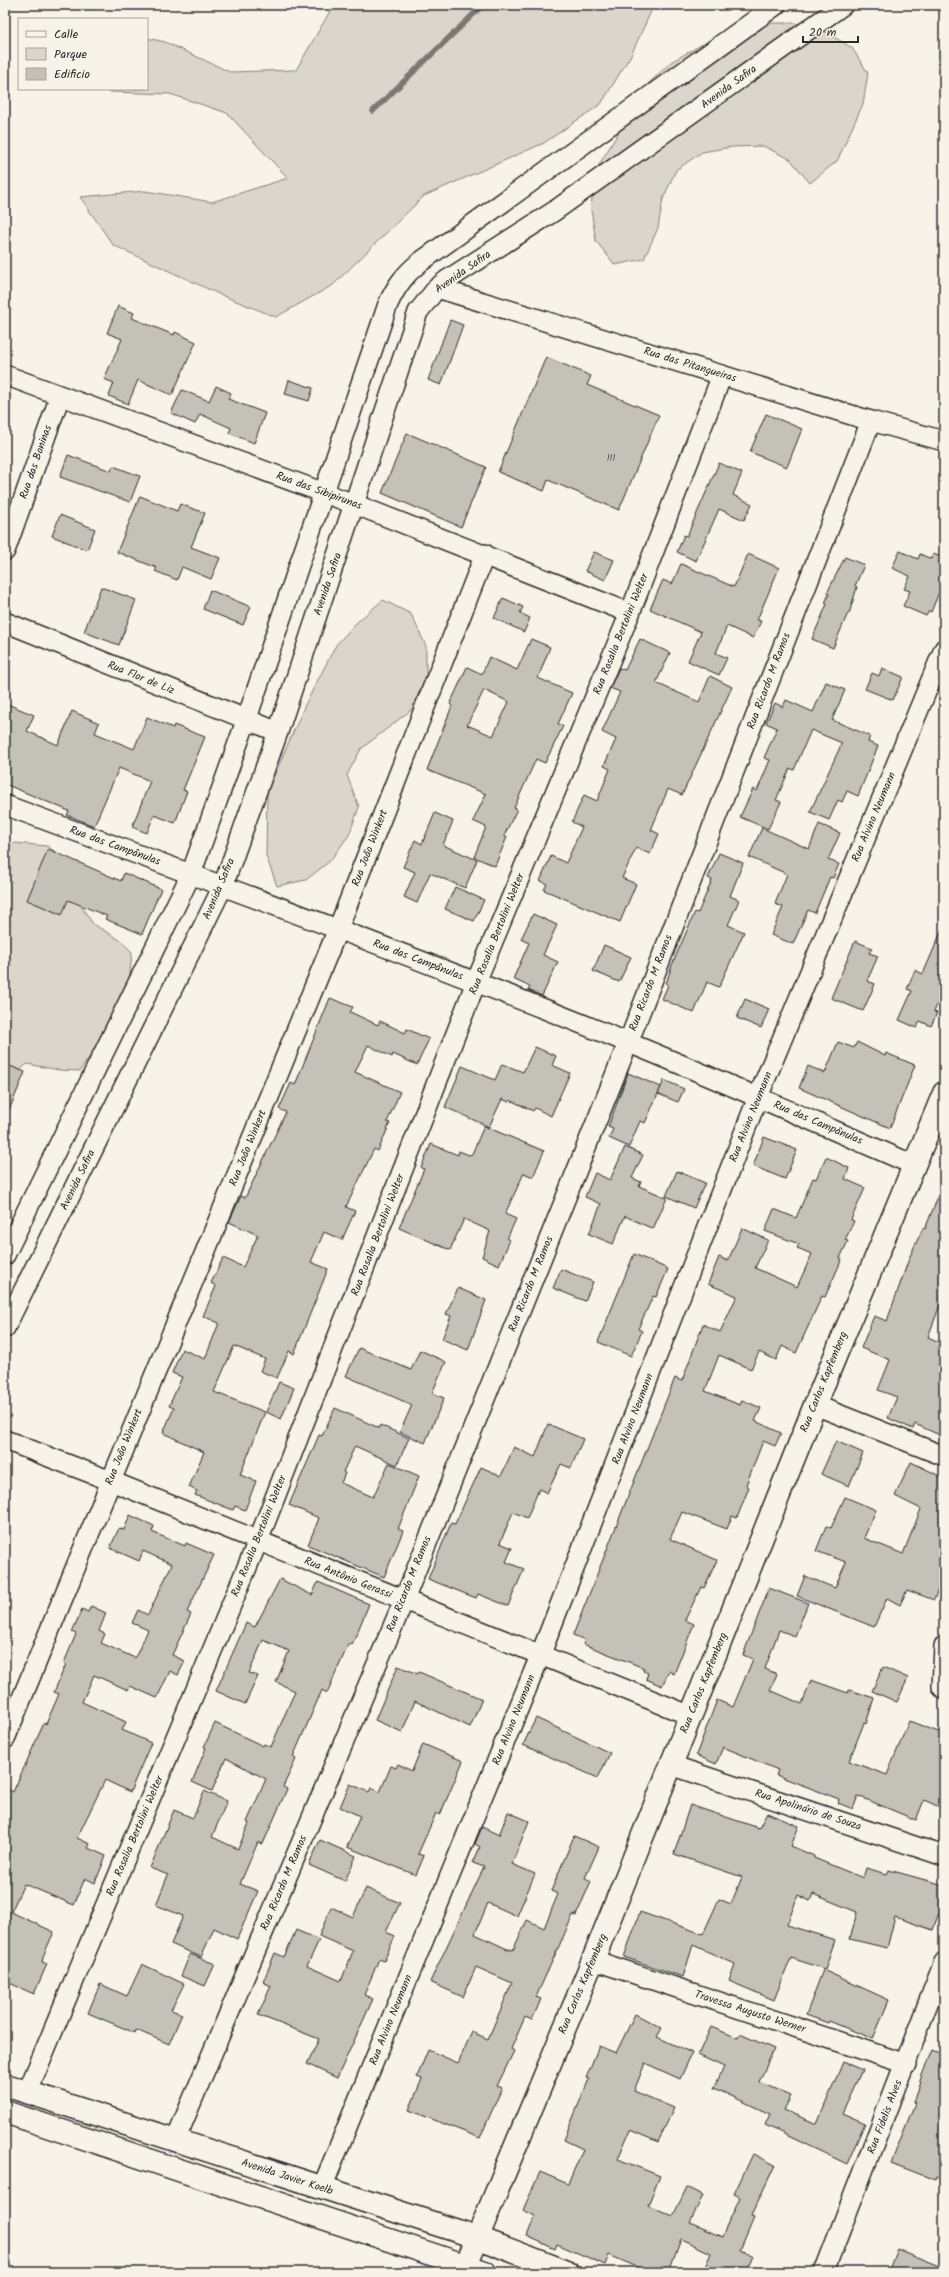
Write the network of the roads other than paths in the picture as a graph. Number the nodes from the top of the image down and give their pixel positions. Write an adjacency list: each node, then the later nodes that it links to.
1 (776, 5): 9 (street)
2 (843, 5): 3 (street, Avenida Safira)
3 (436, 288): 4 (street, Rua das Pitangueiras); 10 (street, Avenida Safira)
4 (722, 374): 7 (street, Rua das Pitangueiras); 13 (street, Rua Rosalia Bertolini Welter)
5 (5, 375): 6 (street, Rua das Sibipirunas)
6 (60, 396): 9 (street, Rua das Sibipirunas); 11 (street, Rua das Boninas)
7 (871, 421): 8 (street, Rua das Pitangueiras); 23 (street, Rua Ricardo M Ramos)
8 (944, 441)
9 (323, 492): 10 (street, Rua das Sibipirunas); 16 (street)
10 (354, 504): 12 (street, Rua das Sibipirunas); 17 (street, Avenida Safira)
11 (5, 551)
12 (485, 554): 13 (street, Rua das Sibipirunas); 21 (street, Rua João Winkert)
13 (630, 613): 22 (street, Rua Rosalia Bertolini Welter)
14 (5, 622): 16 (street, Rua Flor de Liz)
15 (944, 649): 25 (street, Rua Alvino Neumann)
16 (246, 721): 17 (street, Rua Flor de Liz); 19 (street)
17 (278, 732): 20 (street, Avenida Safira)
18 (5, 805): 19 (street, Rua das Campânulas)
19 (191, 874): 20 (street, Rua das Campânulas); 28 (street)
20 (223, 886): 21 (street, Rua das Campânulas); 29 (street, Avenida Safira)
21 (338, 929): 22 (street, Rua das Campânulas); 33 (street, Rua João Winkert)
22 (476, 982): 23 (street, Rua das Campânulas); 34 (street, Rua Rosalia Bertolini Welter)
23 (628, 1043): 25 (street, Rua das Campânulas); 35 (street, Rua Ricardo M Ramos)
24 (944, 1093): 26 (street, Rua Carlos Kapfemberg)
25 (758, 1097): 27 (street, Rua das Campânulas); 37 (street, Rua Alvino Neumann)
26 (939, 1117): 27 (street, Rua Carlos Kapfemberg)
27 (914, 1165): 30 (street, Rua Carlos Kapfemberg)
28 (5, 1255)
29 (5, 1328)
30 (815, 1405): 32 (street); 39 (street, Rua Carlos Kapfemberg)
31 (5, 1440): 33 (street, Rua Antônio Gerassi)
32 (944, 1456)
33 (111, 1481): 34 (street, Rua Antônio Gerassi); 40 (street, Rua João Winkert)
34 (258, 1541): 35 (street, Rua Antônio Gerassi); 47 (street, Rua Rosalia Bertolini Welter)
35 (404, 1600): 37 (street, Rua Antônio Gerassi); 49 (street, Rua Ricardo M Ramos)
36 (944, 1646): 38 (street)
37 (540, 1656): 39 (street, Rua Antônio Gerassi); 50 (street, Rua Alvino Neumann)
38 (944, 1689)
39 (691, 1716): 41 (street, Rua Carlos Kapfemberg)
40 (5, 1740)
41 (671, 1765): 42 (street, Rua Apolinário de Souza); 43 (street, Rua Carlos Kapfemberg)
42 (944, 1856)
43 (594, 1960): 45 (street, Travessa Augusto Werner); 51 (street, Rua Carlos Kapfemberg)
44 (944, 1962): 45 (street, Rua Fidelis Alves)
45 (906, 2064): 54 (street, Rua Fidelis Alves)
46 (5, 2086): 47 (street, Avenida Javier Koelb)
47 (27, 2093): 49 (street, Avenida Javier Koelb)
48 (5, 2112): 52 (street)
49 (175, 2141): 50 (street, Avenida Javier Koelb)
50 (322, 2188): 51 (street, Avenida Javier Koelb)
51 (476, 2237): 52 (street, Rua Carlos Kapfemberg); 53 (street, Avenida Javier Koelb)
52 (471, 2270)
53 (567, 2272)
54 (824, 2272)

